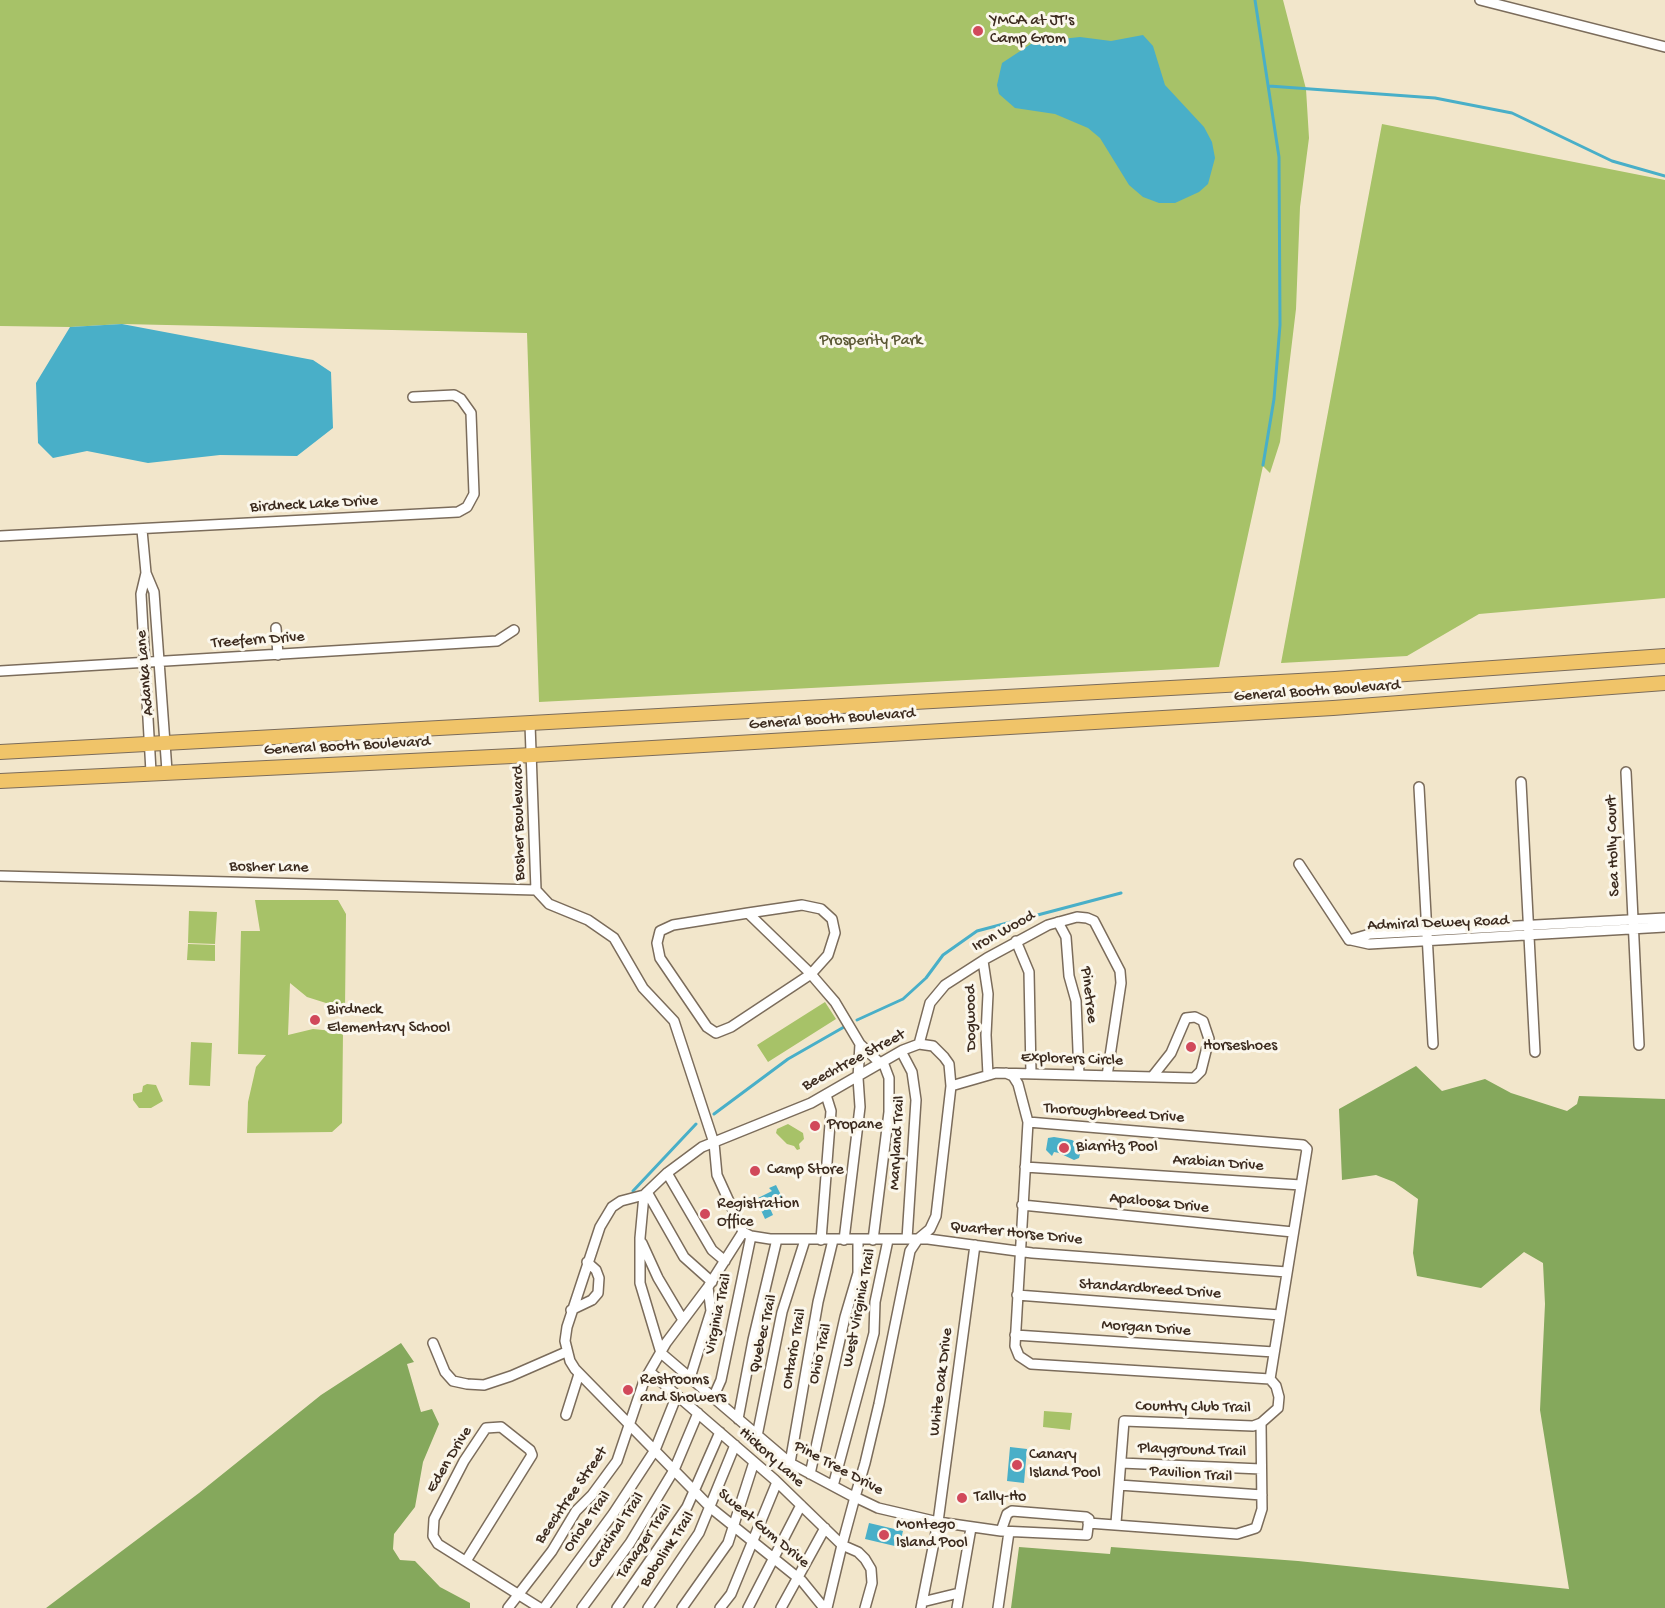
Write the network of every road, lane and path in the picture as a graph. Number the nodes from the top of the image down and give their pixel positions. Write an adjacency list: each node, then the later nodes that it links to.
1 (1480, 0): 2 (street)
2 (1665, 47)
3 (413, 397): 4 (street, Birdneck Lake Drive)
4 (142, 530): 5 (street, Birdneck Lake Drive); 6 (street, Adanka Lane)
5 (0, 536)
6 (146, 573): 11 (street, Adanka Lane); 12 (street, Adanka Lane)
7 (276, 628): 9 (street)
8 (514, 630): 9 (street, Treefern Drive)
9 (278, 655): 11 (street, Treefern Drive)
10 (1665, 656): 15 (highway, General Booth Boulevard)
11 (159, 662): 12 (street, Treefern Drive); 16 (street, Adanka Lane)
12 (146, 663): 13 (street, Treefern Drive); 17 (street, Adanka Lane)
13 (0, 671)
14 (1665, 683): 19 (highway, General Booth Boulevard)
15 (530, 724): 16 (highway, General Booth Boulevard); 19 (street, Bosher Boulevard)
16 (166, 744): 17 (highway, General Booth Boulevard); 20 (street, Adanka Lane)
17 (150, 745): 18 (highway, General Booth Boulevard); 21 (street, Adanka Lane)
18 (0, 752)
19 (533, 755): 20 (highway, General Booth Boulevard); 28 (street, Bosher Boulevard)
20 (167, 771): 21 (highway, General Booth Boulevard)
21 (151, 772): 23 (highway, General Booth Boulevard)
22 (1626, 772): 32 (street, Sea Holly Court)
23 (0, 781)
24 (1521, 782): 34 (street)
25 (1419, 787): 35 (street)
26 (1299, 864): 35 (street, Admiral Dewey Road)
27 (0, 876): 28 (street, Bosher Lane)
28 (536, 890): 56 (street, Bosher Boulevard)
29 (748, 913): 38 (street); 38 (street); 38 (street)
30 (1665, 918): 32 (street, Admiral Dewey Road)
31 (1058, 922): 36 (street, Iron Wood); 49 (street, Pinetree); 50 (street, Iron Wood)
32 (1632, 924): 33 (street, Admiral Dewey Road); 34 (street, Admiral Dewey Road); 42 (street, Sea Holly Court)
33 (1665, 927)
34 (1531, 930): 35 (street, Admiral Dewey Road); 44 (street)
35 (1427, 936): 41 (street)
36 (1016, 941): 37 (street, Iron Wood); 47 (street)
37 (983, 961): 40 (street, Iron Wood); 48 (street, Dogwood)
38 (811, 974): 39 (street)
39 (860, 1044): 45 (street); 52 (street)
40 (919, 1044): 43 (street, Beechtree Street); 53 (street, Beechtree Street)
41 (1433, 1044)
42 (1639, 1045)
43 (901, 1051): 45 (street, Beechtree Street); 66 (street, Maryland Trail)
44 (1535, 1052)
45 (882, 1063): 52 (street, Beechtree Street); 73 (street)
46 (1006, 1073): 47 (street, Explorers Circle); 48 (street, Explorers Circle); 55 (street)
47 (1031, 1074): 49 (street, Explorers Circle)
48 (988, 1075): 53 (street, Explorers Circle)
49 (1079, 1075): 50 (street, Explorers Circle)
50 (1107, 1076): 51 (street, Explorers Circle)
51 (1152, 1077): 51 (street, Explorers Circle)
52 (858, 1078): 54 (street, Beechtree Street); 71 (street)
53 (951, 1086): 67 (street, Beechtree Street)
54 (826, 1095): 56 (street, Beechtree Street); 69 (street)
55 (1028, 1122): 57 (street, Thoroughbreed Drive); 59 (street, Thoroughbreed Drive)
56 (714, 1143): 58 (street, Beechtree Street); 63 (street)
57 (1025, 1167): 59 (street, Arabian Drive); 61 (street, Thoroughbreed Drive)
58 (666, 1173): 60 (street, Beechtree Street); 77 (street)
59 (1301, 1185): 62 (street, Thoroughbreed Drive)
60 (646, 1194): 64 (street); 78 (street); 80 (street)
61 (1022, 1205): 62 (street, Apaloosa Drive); 76 (street, Thoroughbreed Drive)
62 (1293, 1232): 79 (street, Thoroughbreed Drive)
63 (747, 1234): 65 (street, Quarter Horse Drive); 77 (street, Beechtree Street); 95 (street, Virginia Trail)
64 (640, 1238): 84 (street); 89 (street)
65 (777, 1239): 68 (street, Quarter Horse Drive); 98 (street)
66 (907, 1239): 67 (street, Quarter Horse Drive); 74 (street, Quarter Horse Drive)
67 (918, 1239): 75 (street, Quarter Horse Drive); 116 (street, Beechtree Street)
68 (805, 1240): 69 (street, Quarter Horse Drive); 102 (street, Quebec Trail)
69 (821, 1240): 70 (street, Quarter Horse Drive)
70 (833, 1240): 71 (street, Quarter Horse Drive); 106 (street, Ontario Trail)
71 (844, 1240): 72 (street, Quarter Horse Drive)
72 (858, 1240): 73 (street, Quarter Horse Drive); 110 (street, Ohio Trail)
73 (873, 1240): 74 (street, Quarter Horse Drive)
74 (888, 1240): 113 (street, West Virginia Trail)
75 (975, 1245): 76 (street, Quarter Horse Drive); 119 (street, White Oak Drive)
76 (1019, 1251): 79 (street, Quarter Horse Drive); 81 (street, Thoroughbreed Drive)
77 (724, 1261): 80 (street, Beechtree Street)
78 (587, 1262): 82 (street); 82 (street)
79 (1287, 1272): 83 (street, Thoroughbreed Drive)
80 (710, 1284): 84 (street, Beechtree Street); 92 (street)
81 (1017, 1295): 83 (street, Standardbreed Drive); 85 (street, Thoroughbreed Drive)
82 (571, 1310): 87 (street)
83 (1280, 1315): 88 (street, Thoroughbreed Drive)
84 (684, 1320): 89 (street, Beechtree Street)
85 (1015, 1335): 88 (street, Morgan Drive); 93 (street, Thoroughbreed Drive)
86 (433, 1343): 87 (street)
87 (566, 1352): 91 (street, Sweet Gum Drive)
88 (1274, 1352): 93 (street, Thoroughbreed Drive)
89 (661, 1353): 90 (street, Beechtree Street); 92 (street, Pine Tree Drive)
90 (650, 1372): 94 (street, Hickory Lane); 100 (street, Beechtree Street)
91 (579, 1374): 97 (street); 100 (street, Sweet Gum Drive)
92 (690, 1378): 95 (street, Pine Tree Drive)
93 (1270, 1379): 99 (street, Thoroughbreed Drive)
94 (677, 1395): 96 (street, Hickory Lane); 104 (street, Oriole Trail)
95 (713, 1398): 98 (street, Pine Tree Drive)
96 (698, 1413): 101 (street, Hickory Lane); 109 (street, Cardinal Trail)
97 (567, 1415)
98 (738, 1419): 102 (street, Pine Tree Drive)
99 (1261, 1423): 107 (street, Country Club Trail); 108 (street, Country Club Trail)
100 (630, 1425): 104 (street, Sweet Gum Drive); 132 (street, Beechtree Street)
101 (720, 1432): 103 (street, Hickory Lane); 114 (street, Tanager Trail)
102 (757, 1436): 106 (street, Pine Tree Drive)
103 (735, 1445): 105 (street, Hickory Lane); 118 (street, Bobolink Trail)
104 (655, 1450): 109 (street, Sweet Gum Drive); 135 (street, Oriole Trail)
105 (754, 1462): 111 (street, Hickory Lane); 122 (street)
106 (790, 1463): 110 (street, Pine Tree Drive)
107 (1121, 1463): 108 (street, Playground Trail); 112 (street, Country Club Trail)
108 (1261, 1469): 115 (street, Country Club Trail)
109 (674, 1470): 114 (street, Sweet Gum Drive); 136 (street, Cardinal Trail)
110 (810, 1474): 113 (street, Pine Tree Drive)
111 (777, 1482): 117 (street, Hickory Lane); 126 (street)
112 (1119, 1485): 115 (street, Pavilion Trail); 121 (street, Country Club Trail)
113 (833, 1486): 116 (street, Pine Tree Drive)
114 (694, 1490): 118 (street, Sweet Gum Drive); 137 (street, Tanager Trail)
115 (1262, 1495): 121 (street, Country Club Trail)
116 (855, 1497): 119 (street, Pine Tree Drive); 127 (street, Beechtree Street)
117 (801, 1505): 123 (street, Hickory Lane); 128 (street)
118 (711, 1508): 122 (street, Sweet Gum Drive); 138 (street, Bobolink Trail)
119 (938, 1522): 124 (street, Pine Tree Drive); 133 (street, White Oak Drive)
120 (1088, 1523): 121 (street, Country Club Trail); 125 (street); 125 (street, Country Club Trail)
121 (1116, 1523)
122 (732, 1526): 126 (street, Sweet Gum Drive); 139 (street)
123 (825, 1528): 127 (street, Hickory Lane); 130 (street)
124 (971, 1528): 125 (street, Pine Tree Drive); 131 (street)
125 (1005, 1531): 146 (street)
126 (753, 1542): 128 (street, Sweet Gum Drive); 140 (street)
127 (842, 1545): 143 (street, Beechtree Street); 144 (street, Hickory Lane)
128 (774, 1559): 130 (street, Sweet Gum Drive); 141 (street)
129 (466, 1561): 129 (street, Eden Drive); 132 (street, Eden Drive)
130 (798, 1577): 142 (street); 143 (street, Sweet Gum Drive)
131 (959, 1593): 133 (street); 145 (street)
132 (519, 1595): 134 (street, Beechtree Street); 135 (street, Eden Drive)
133 (922, 1605)
134 (508, 1608)
135 (542, 1608)
136 (582, 1608)
137 (617, 1608)
138 (648, 1608)
139 (682, 1608)
140 (720, 1608)
141 (748, 1608)
142 (781, 1608)
143 (826, 1608)
144 (865, 1608)
145 (957, 1608)
146 (998, 1608)

